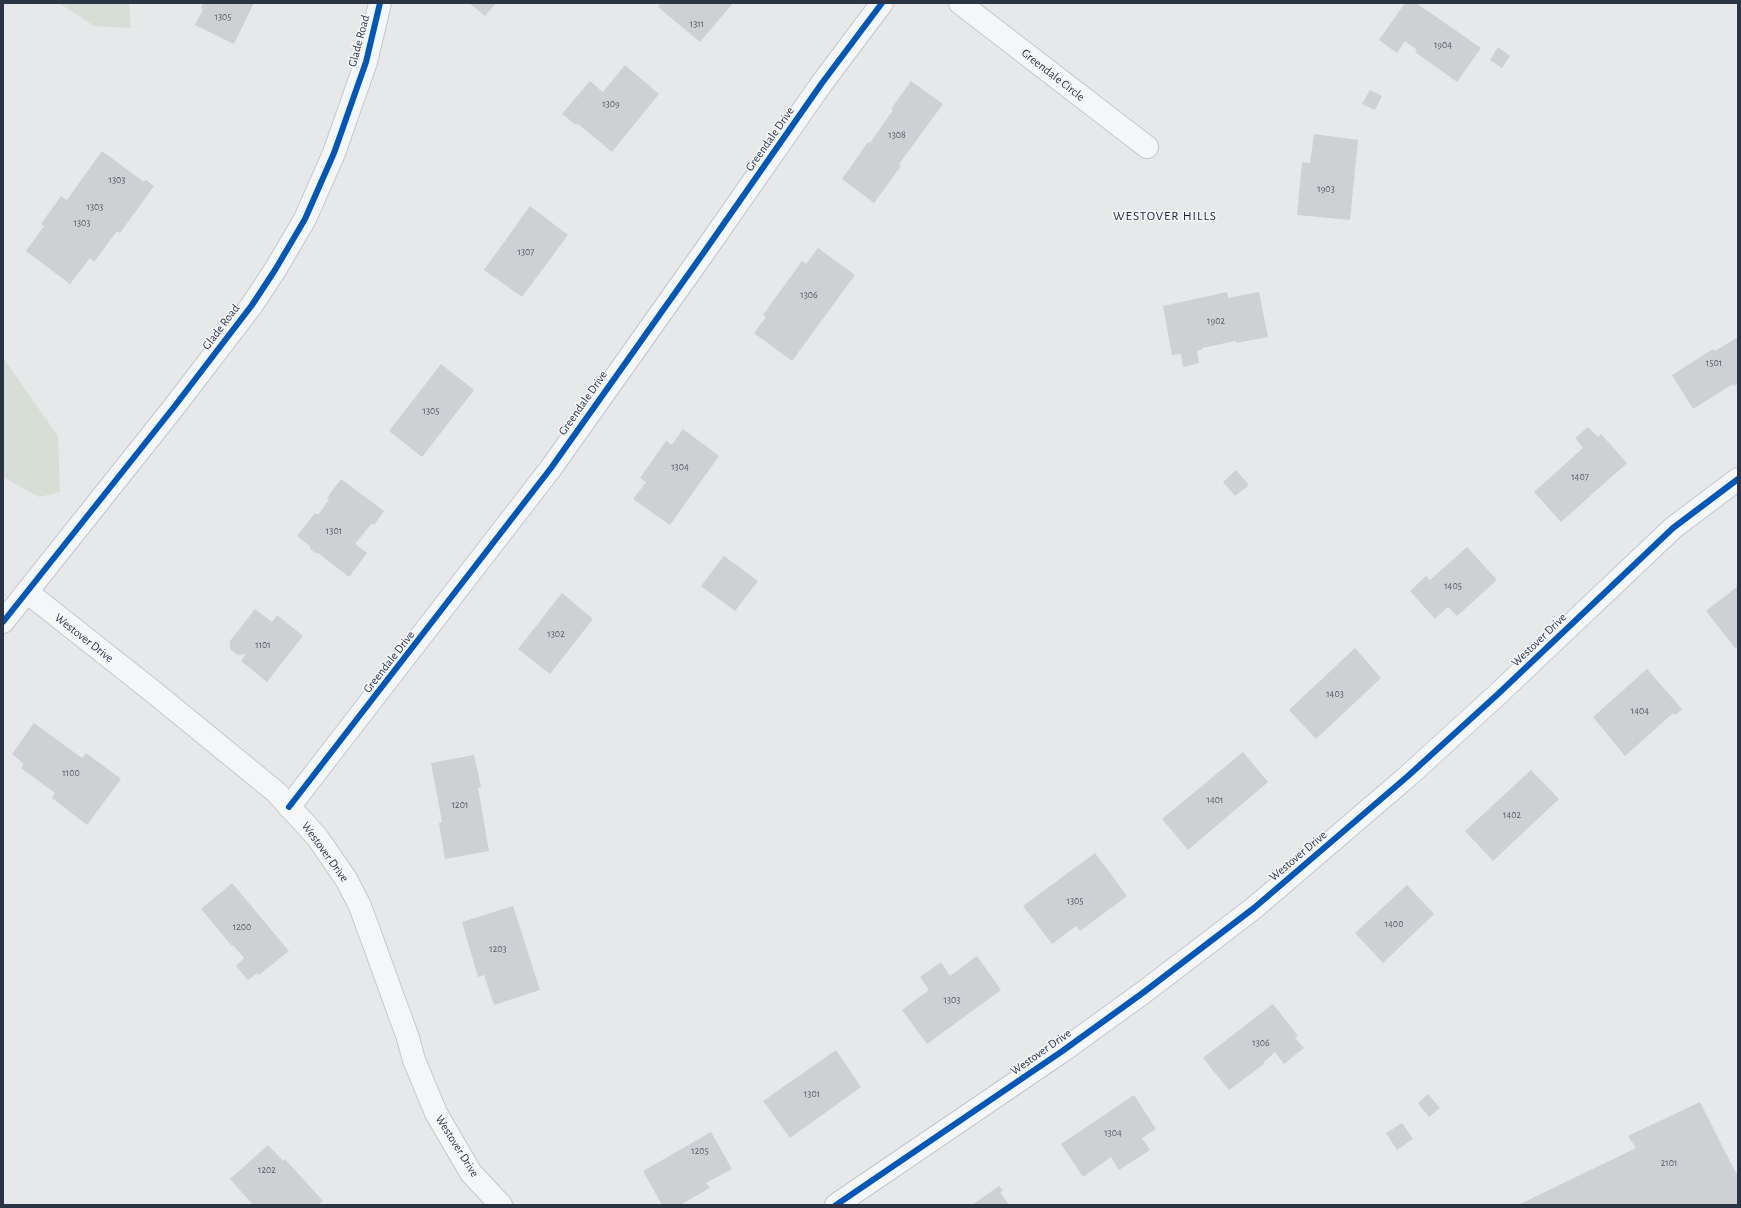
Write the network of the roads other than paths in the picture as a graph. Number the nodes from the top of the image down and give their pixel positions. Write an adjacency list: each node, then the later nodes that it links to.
1 (380, 3): 6 (street, Glade Road)
2 (882, 3): 8 (street, Greendale Drive)
3 (960, 3): 4 (street, Greendale Circle)
4 (1147, 147)
5 (1738, 479): 10 (street, Westover Drive)
6 (27, 592): 7 (street, Glade Road); 8 (street, Westover Drive)
7 (3, 622)
8 (289, 807): 9 (street, Westover Drive)
9 (501, 1205)
10 (836, 1205)

